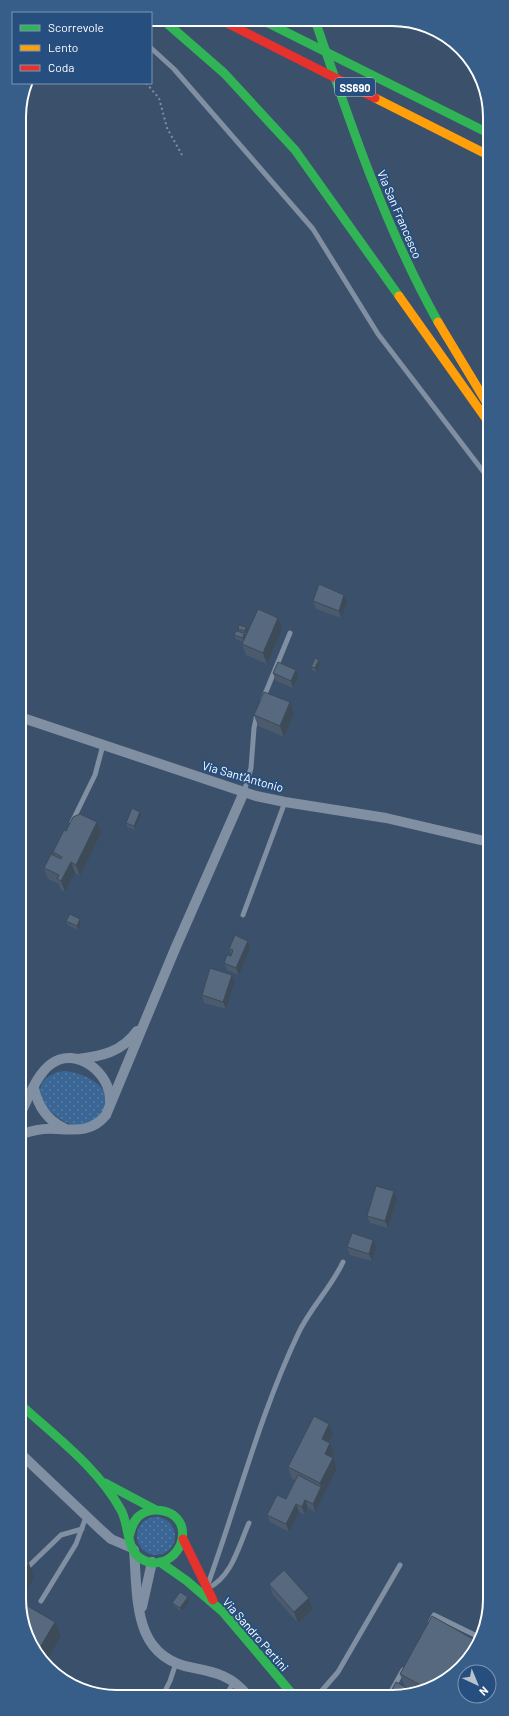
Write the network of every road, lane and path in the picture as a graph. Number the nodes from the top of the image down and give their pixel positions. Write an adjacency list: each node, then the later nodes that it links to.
1 (170, 26): 11 (main road)
2 (233, 26): 8 (main road, SS690)
3 (274, 26): 7 (main road, SS690)
4 (317, 26): 10 (main road, Via San Francesco)
5 (152, 49): 12 (lane)
6 (147, 84): 9 (path)
7 (483, 130)
8 (483, 152)
9 (182, 155)
10 (483, 397)
11 (483, 416)
12 (483, 471)
13 (290, 633): 16 (lane)
14 (26, 719): 15 (street, Via Sant'Antonio)
15 (103, 745): 16 (street, Via Sant'Antonio); 18 (lane)
16 (244, 792): 17 (street, Via Sant'Antonio); 21 (street)
17 (285, 802): 19 (street, Via Sant'Antonio); 20 (lane)
18 (69, 829)
19 (483, 841)
20 (243, 915)
21 (146, 1018): 22 (street); 25 (street)
22 (78, 1059): 23 (street); 25 (street)
23 (34, 1088): 24 (street); 26 (street)
24 (26, 1103)
25 (109, 1110): 26 (street)
26 (68, 1130): 27 (street)
27 (26, 1133)
28 (343, 1262): 42 (lane)
29 (26, 1410): 31 (main road)
30 (26, 1459): 33 (street)
31 (101, 1480): 32 (main road); 36 (main road)
32 (154, 1509): 36 (main road); 37 (main road)
33 (86, 1518): 35 (lane); 38 (street)
34 (249, 1523): 42 (lane)
35 (82, 1529): 40 (lane); 43 (lane)
36 (129, 1537): 38 (main road)
37 (183, 1539): 39 (main road); 42 (main road)
38 (133, 1549): 39 (main road, Via Sandro Pertini); 45 (street)
39 (156, 1562): 44 (main road, Via Sandro Pertini); 45 (street)
40 (30, 1565)
41 (400, 1565): 55 (lane)
42 (207, 1588): 44 (main road)
43 (41, 1601)
44 (216, 1606): 54 (main road, Via Sandro Pertini)
45 (140, 1619): 48 (street)
46 (427, 1628): 47 (lane)
47 (475, 1635)
48 (176, 1663): 50 (street); 51 (lane)
49 (406, 1665): 56 (lane)
50 (234, 1682): 52 (lane); 53 (street)
51 (166, 1690)
52 (229, 1690)
53 (242, 1690)
54 (289, 1690)
55 (322, 1690)
56 (392, 1690)

